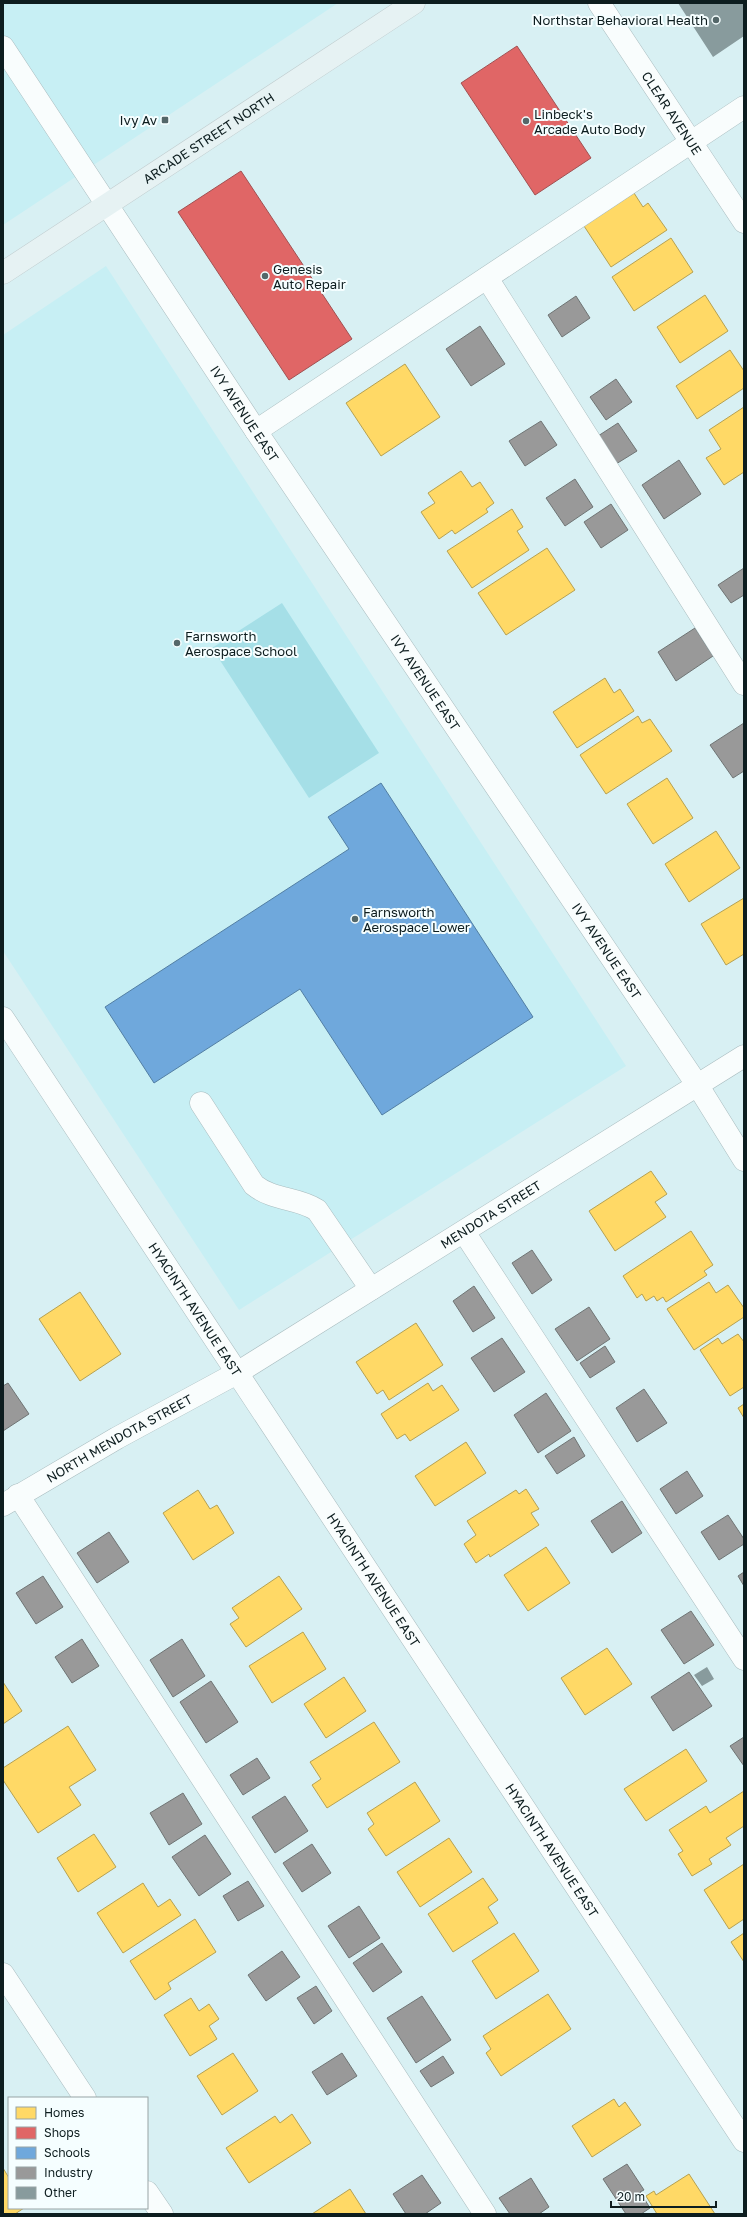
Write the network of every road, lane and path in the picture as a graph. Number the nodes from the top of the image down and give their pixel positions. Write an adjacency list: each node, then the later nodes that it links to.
1 (414, 3): 6 (main road, ARCADE STREET NORTH)
2 (599, 3): 5 (street, CLEAR AVENUE)
3 (3, 48): 6 (street, IVY AVENUE EAST)
4 (744, 107): 5 (street)
5 (690, 142): 7 (street, CLEAR AVENUE); 9 (street)
6 (108, 204): 8 (main road, ARCADE STREET NORTH); 10 (street, IVY AVENUE EAST)
7 (744, 222)
8 (3, 273)
9 (487, 278): 10 (street); 11 (street)
10 (256, 431): 14 (street, IVY AVENUE EAST)
11 (744, 684)
12 (3, 1018): 19 (street, HYACINTH AVENUE EAST)
13 (744, 1056): 14 (street, MENDOTA STREET)
14 (698, 1086): 16 (street, IVY AVENUE EAST); 17 (street, MENDOTA STREET)
15 (201, 1103): 18 (street)
16 (744, 1160)
17 (464, 1232): 18 (street, MENDOTA STREET); 21 (street)
18 (371, 1289): 19 (street, MENDOTA STREET)
19 (237, 1373): 20 (street, NORTH MENDOTA STREET); 24 (street, HYACINTH AVENUE EAST)
20 (10, 1500): 27 (street)
21 (744, 1659)
22 (3, 1974): 23 (street)
23 (84, 2097)
24 (744, 2142)
25 (148, 2193): 26 (street)
26 (162, 2214)
27 (485, 2214)

